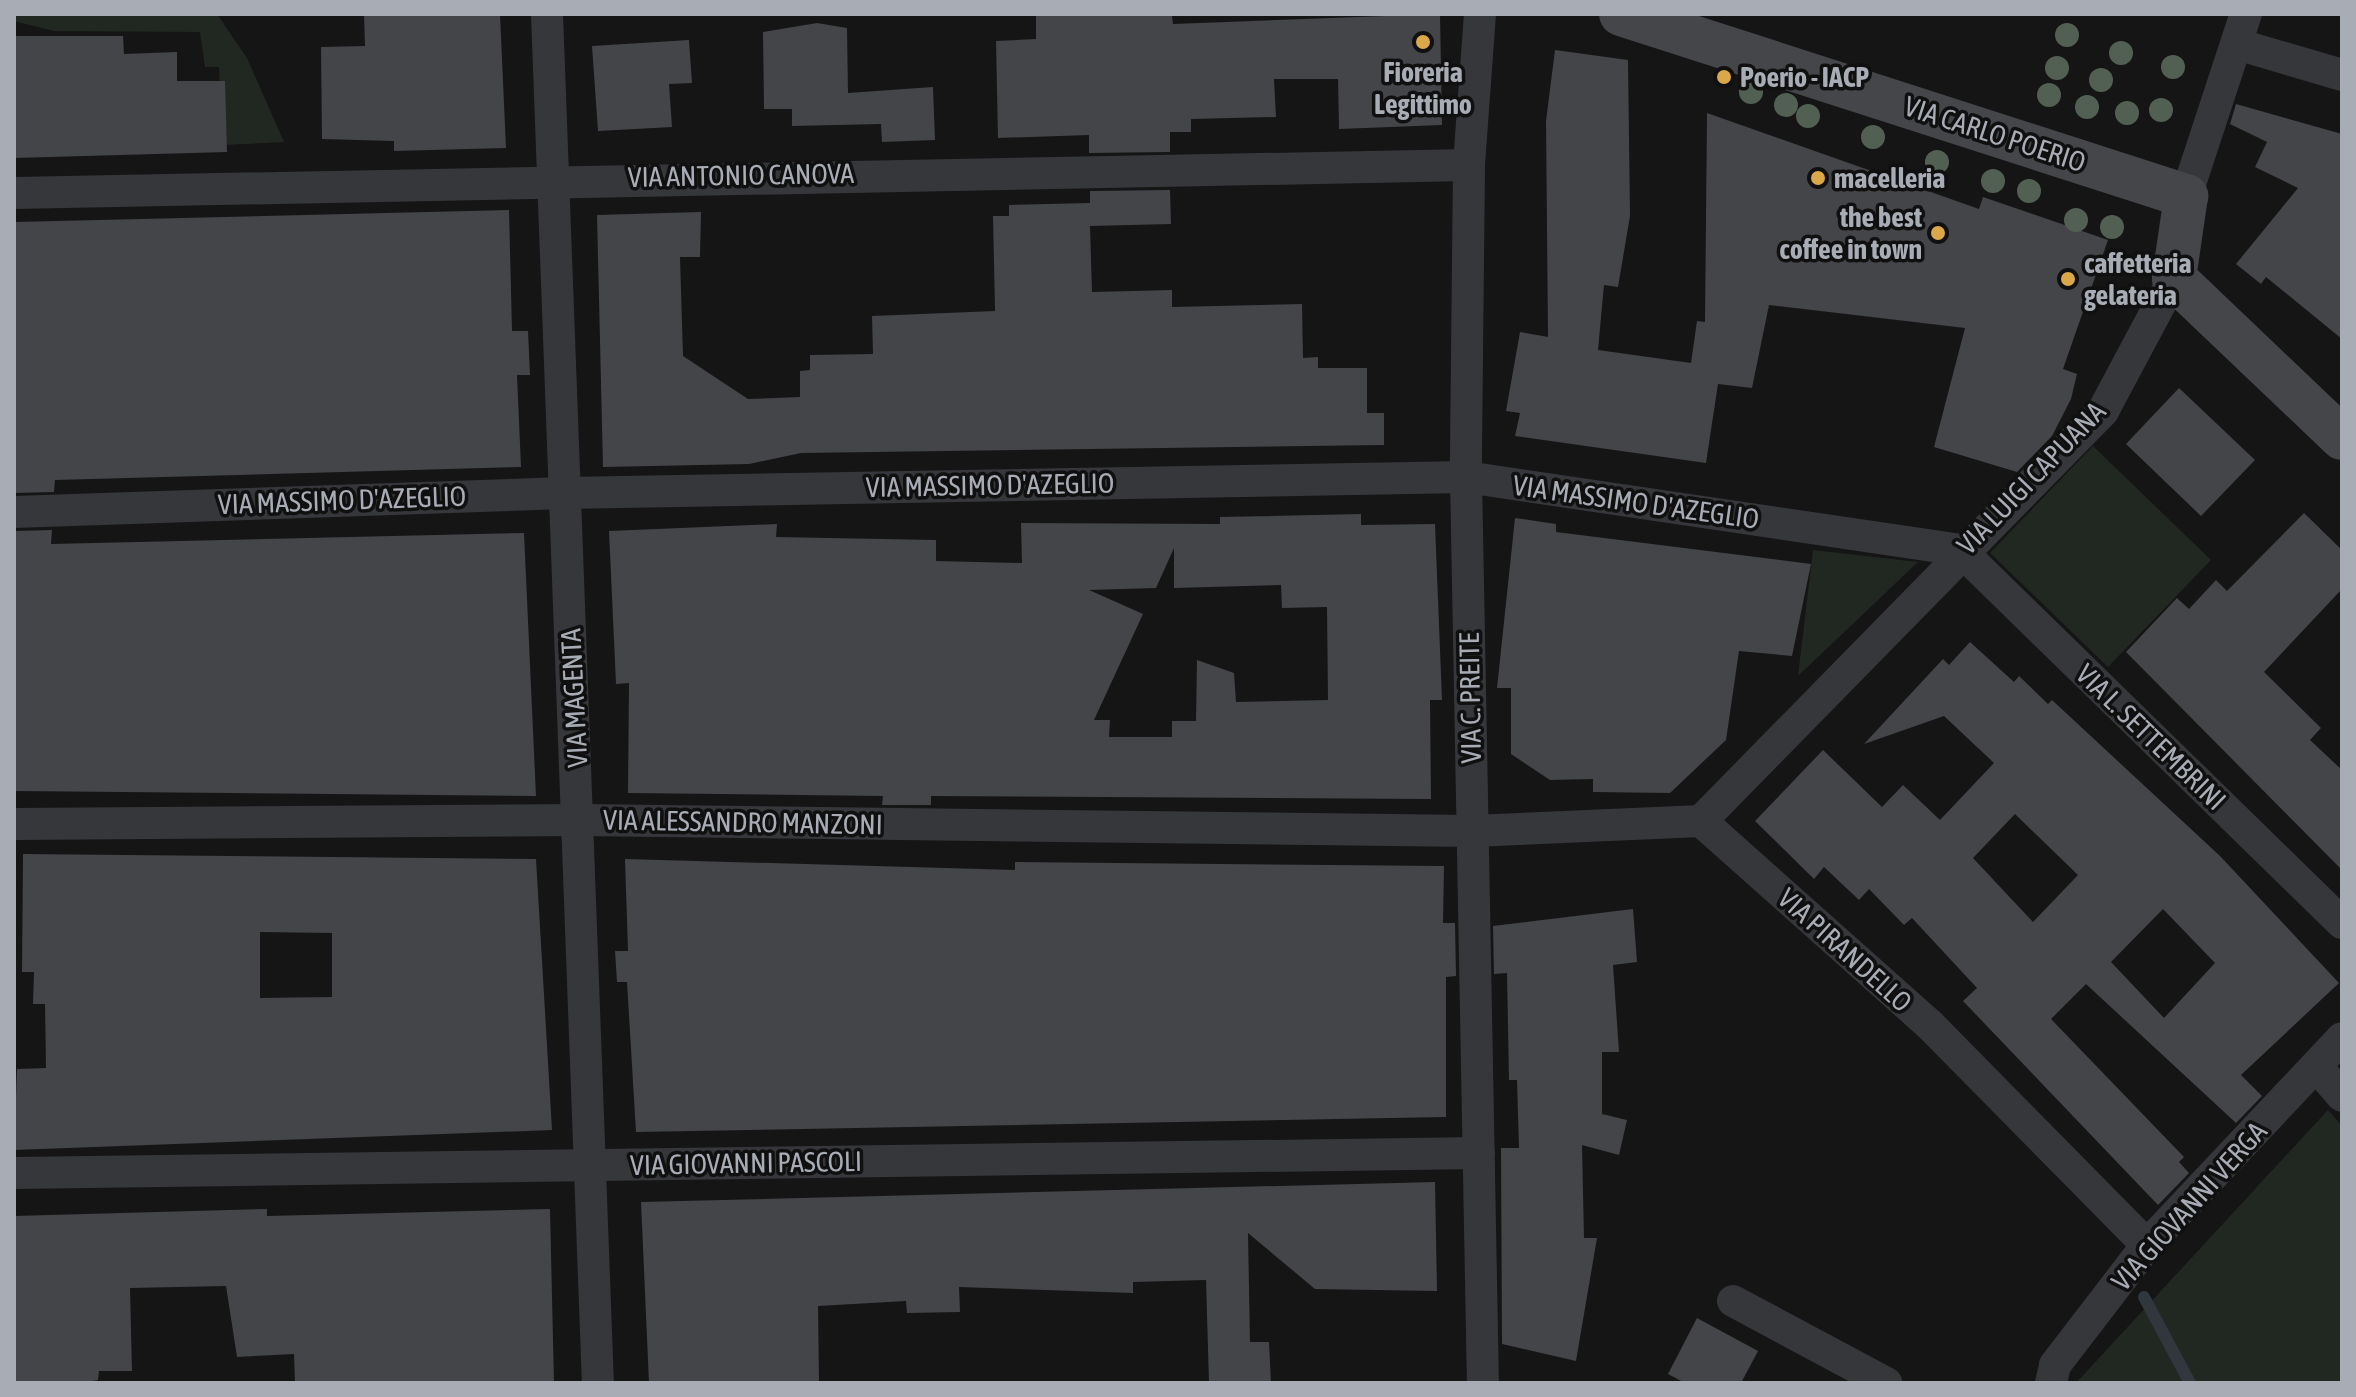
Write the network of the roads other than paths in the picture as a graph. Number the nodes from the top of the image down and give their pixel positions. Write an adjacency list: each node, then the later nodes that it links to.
1 (547, 14): 7 (street, VIA MAGENTA)
2 (1480, 14): 6 (street, VIA C. PREITE)
3 (1621, 14): 9 (street, VIA CARLO POERIO)
4 (2243, 30): 5 (street); 9 (street, VIA LUIGI CAPUANA)
5 (2342, 75)
6 (1469, 165): 7 (street, VIA ANTONIO CANOVA); 12 (street, VIA C. PREITE)
7 (554, 178): 8 (street, VIA ANTONIO CANOVA); 13 (street, VIA MAGENTA)
8 (14, 193)
9 (2186, 196): 10 (street, VIA LUIGI CAPUANA)
10 (2174, 278): 11 (street); 15 (street, VIA LUIGI CAPUANA)
11 (2342, 438)
12 (1466, 477): 13 (street, VIA MASSIMO D'AZEGLIO); 15 (street, VIA MASSIMO D'AZEGLIO); 19 (street, VIA C. PREITE)
13 (565, 493): 14 (street, VIA MASSIMO D'AZEGLIO); 16 (street, VIA MAGENTA)
14 (14, 512)
15 (1960, 550): 17 (street, VIA LUIGI CAPUANA); 20 (street, VIA L. SETTEMBRINI)
16 (580, 820): 18 (street, VIA ALESSANDRO MANZONI); 19 (street, VIA ALESSANDRO MANZONI); 25 (street, VIA MAGENTA)
17 (1701, 821): 19 (street); 27 (street, VIA PIRANDELLO)
18 (14, 824)
19 (1472, 831): 24 (street, VIA C. PREITE)
20 (2342, 923)
21 (2342, 1038): 22 (street, VIA GIOVANNI VERGA)
22 (2317, 1067): 23 (street); 27 (street, VIA GIOVANNI VERGA)
23 (2342, 1096)
24 (1479, 1153): 25 (street, VIA GIOVANNI PASCOLI); 30 (street, VIA C. PREITE)
25 (590, 1165): 26 (street, VIA GIOVANNI PASCOLI); 29 (street, VIA MAGENTA)
26 (14, 1173)
27 (2147, 1245): 32 (street, VIA GIOVANNI VERGA)
28 (1733, 1301): 31 (street)
29 (598, 1383)
30 (1483, 1383)
31 (1886, 1383)
32 (2051, 1383)

